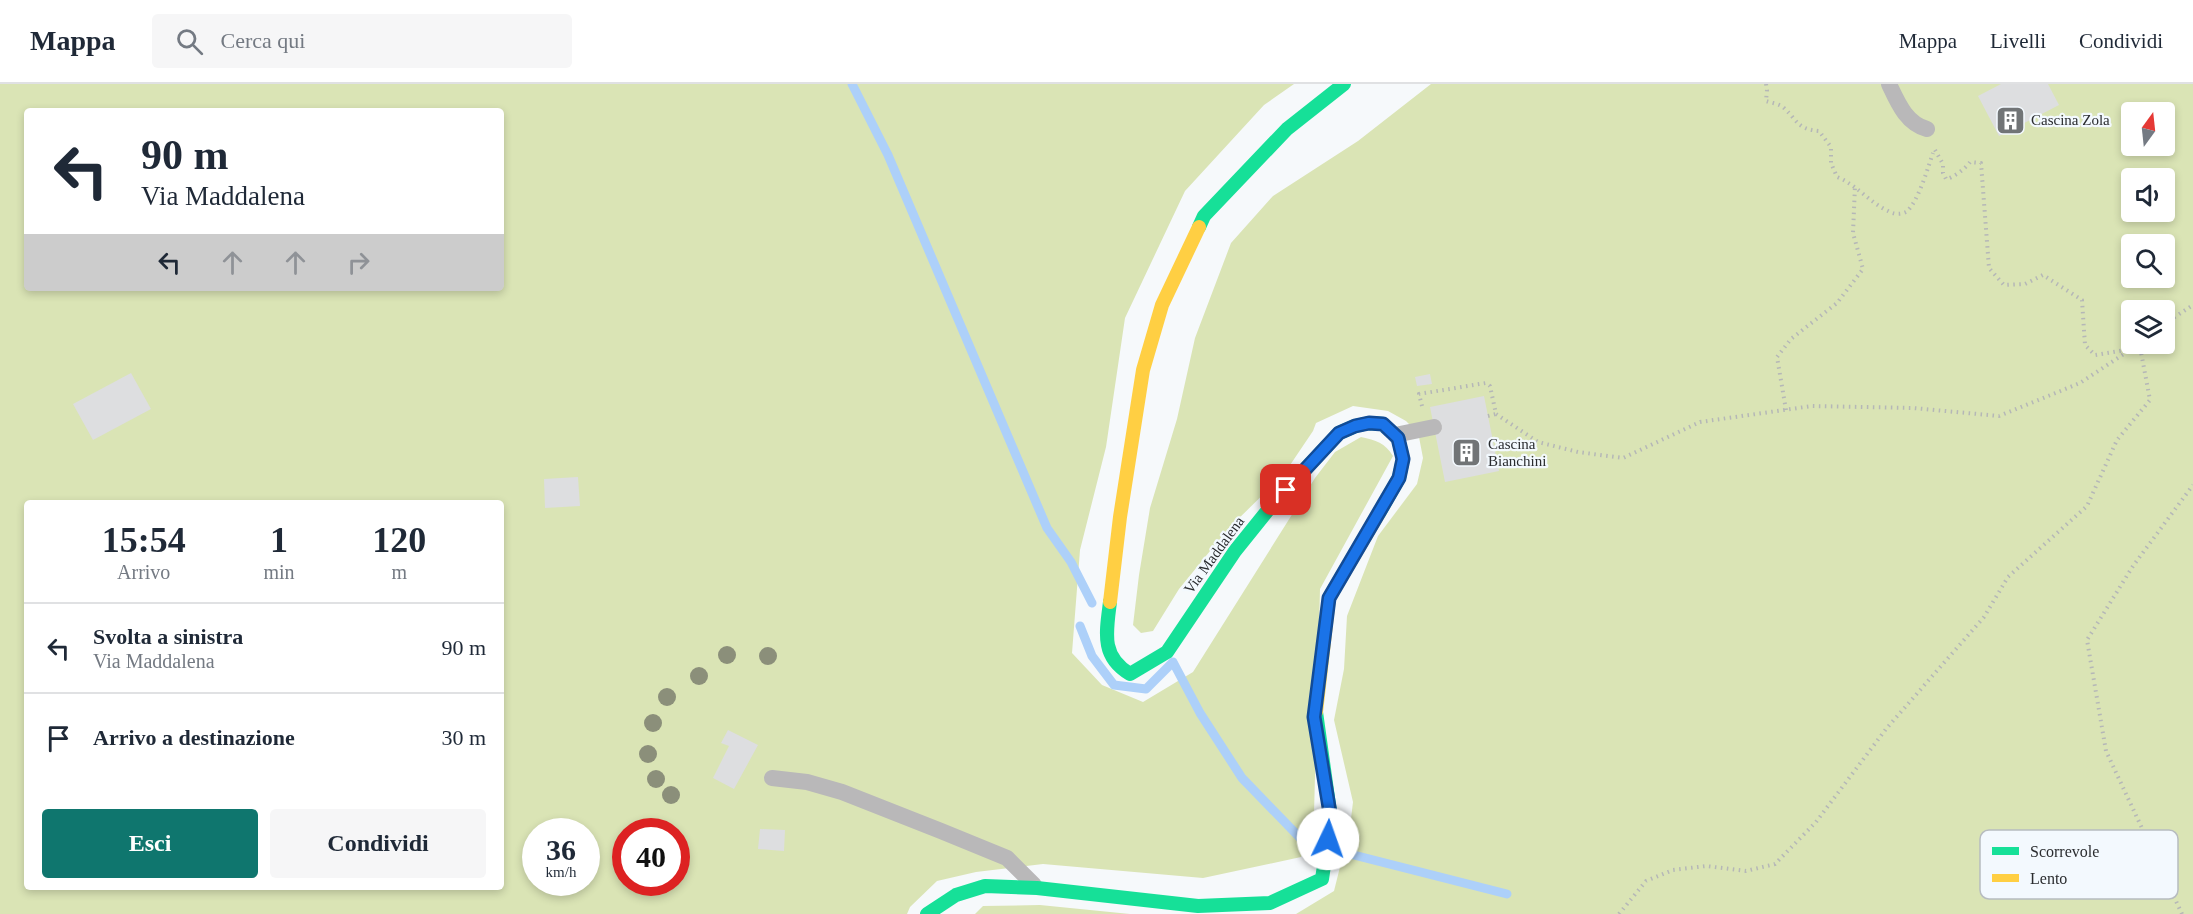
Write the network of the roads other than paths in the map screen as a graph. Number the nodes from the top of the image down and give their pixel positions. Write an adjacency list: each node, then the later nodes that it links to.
1 (1344, 84): 5 (street, Via Maddalena)
2 (1889, 84): 3 (lane)
3 (1928, 129)
4 (1434, 427): 5 (lane)
5 (1395, 435): 7 (street)
6 (772, 778): 7 (lane)
7 (1037, 888): 8 (street)
8 (927, 914)

